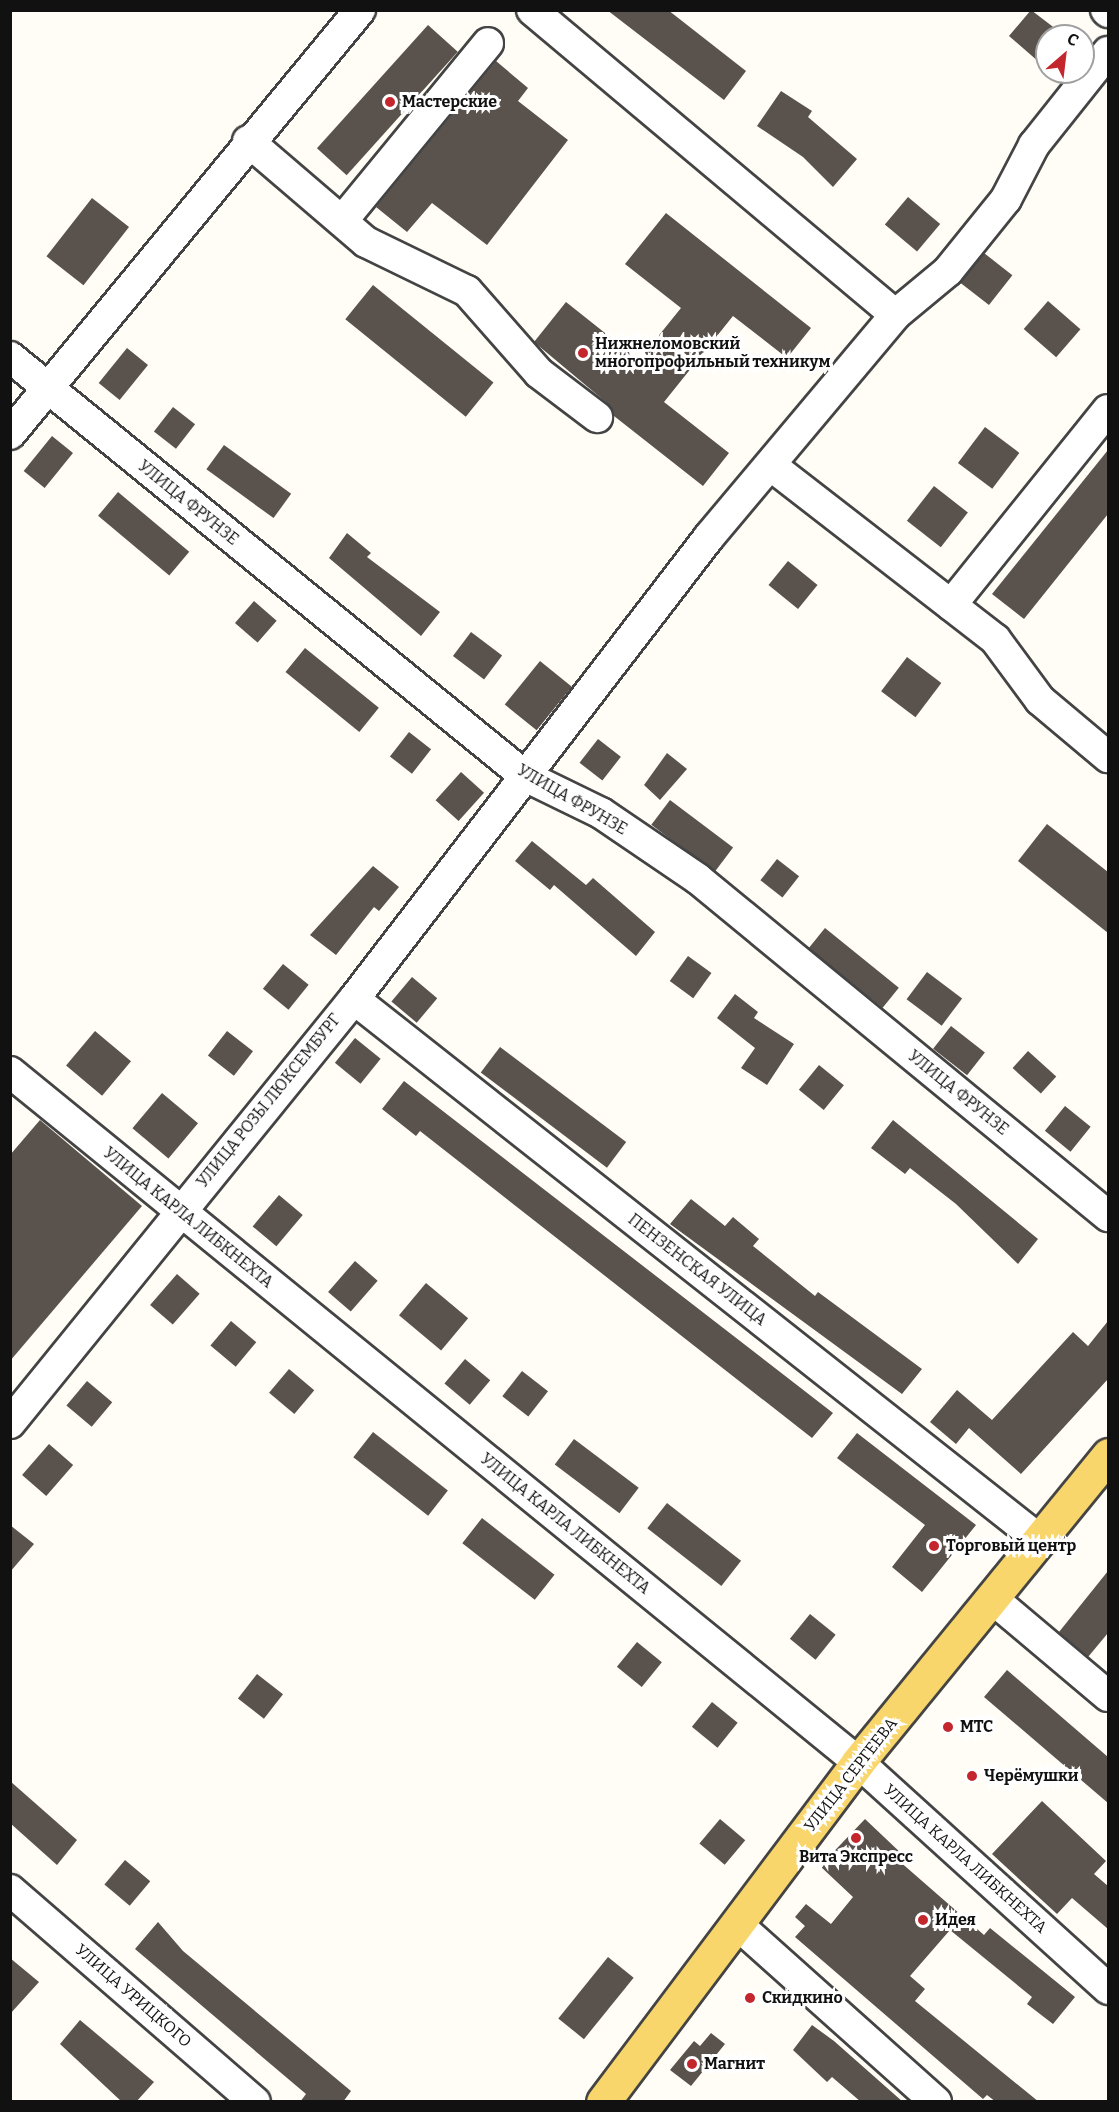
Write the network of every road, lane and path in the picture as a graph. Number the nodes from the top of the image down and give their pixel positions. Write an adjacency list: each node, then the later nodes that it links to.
1 (360, 10): 5 (street)
2 (532, 10): 7 (street)
3 (488, 43): 6 (street)
4 (1108, 52): 7 (street, УЛИЦА РОЗЫ ЛЮКСЕМБУРГ)
5 (248, 141): 6 (street); 9 (street)
6 (342, 221): 11 (street)
7 (895, 315): 13 (street, УЛИЦА РОЗЫ ЛЮКСЕМБУРГ)
8 (10, 357): 9 (street, УЛИЦА ФРУНЗЕ)
9 (47, 389): 12 (street); 16 (street, УЛИЦА ФРУНЗЕ)
10 (1108, 410): 14 (street)
11 (597, 417)
12 (10, 434)
13 (772, 467): 14 (street); 16 (street, УЛИЦА РОЗЫ ЛЮКСЕМБУРГ)
14 (951, 605): 15 (street)
15 (1108, 757)
16 (525, 776): 17 (street, УЛИЦА РОЗЫ ЛЮКСЕМБУРГ); 20 (street, УЛИЦА ФРУНЗЕ)
17 (354, 999): 19 (street, УЛИЦА РОЗЫ ЛЮКСЕМБУРГ); 23 (street, ПЕНЗЕНСКАЯ УЛИЦА)
18 (10, 1072): 19 (street, УЛИЦА КАРЛА ЛИБКНЕХТА)
19 (179, 1211): 21 (street, УЛИЦА РОЗЫ ЛЮКСЕМБУРГ); 26 (street, УЛИЦА КАРЛА ЛИБКНЕХТА)
20 (1108, 1216)
21 (10, 1423)
22 (1108, 1455): 23 (main road, УЛИЦА СЕРГЕЕВА)
23 (1041, 1541): 24 (main road, УЛИЦА СЕРГЕЕВА)
24 (994, 1600): 25 (street); 26 (main road, УЛИЦА СЕРГЕЕВА)
25 (1108, 1696)
26 (858, 1762): 28 (main road, УЛИЦА СЕРГЕЕВА); 29 (street, УЛИЦА КАРЛА ЛИБКНЕХТА)
27 (10, 1890): 31 (street, УЛИЦА УРИЦКОГО)
28 (738, 1924): 30 (main road, УЛИЦА СЕРГЕЕВА); 32 (street)
29 (1108, 1989)
30 (613, 2098)
31 (255, 2102)
32 (936, 2102)

